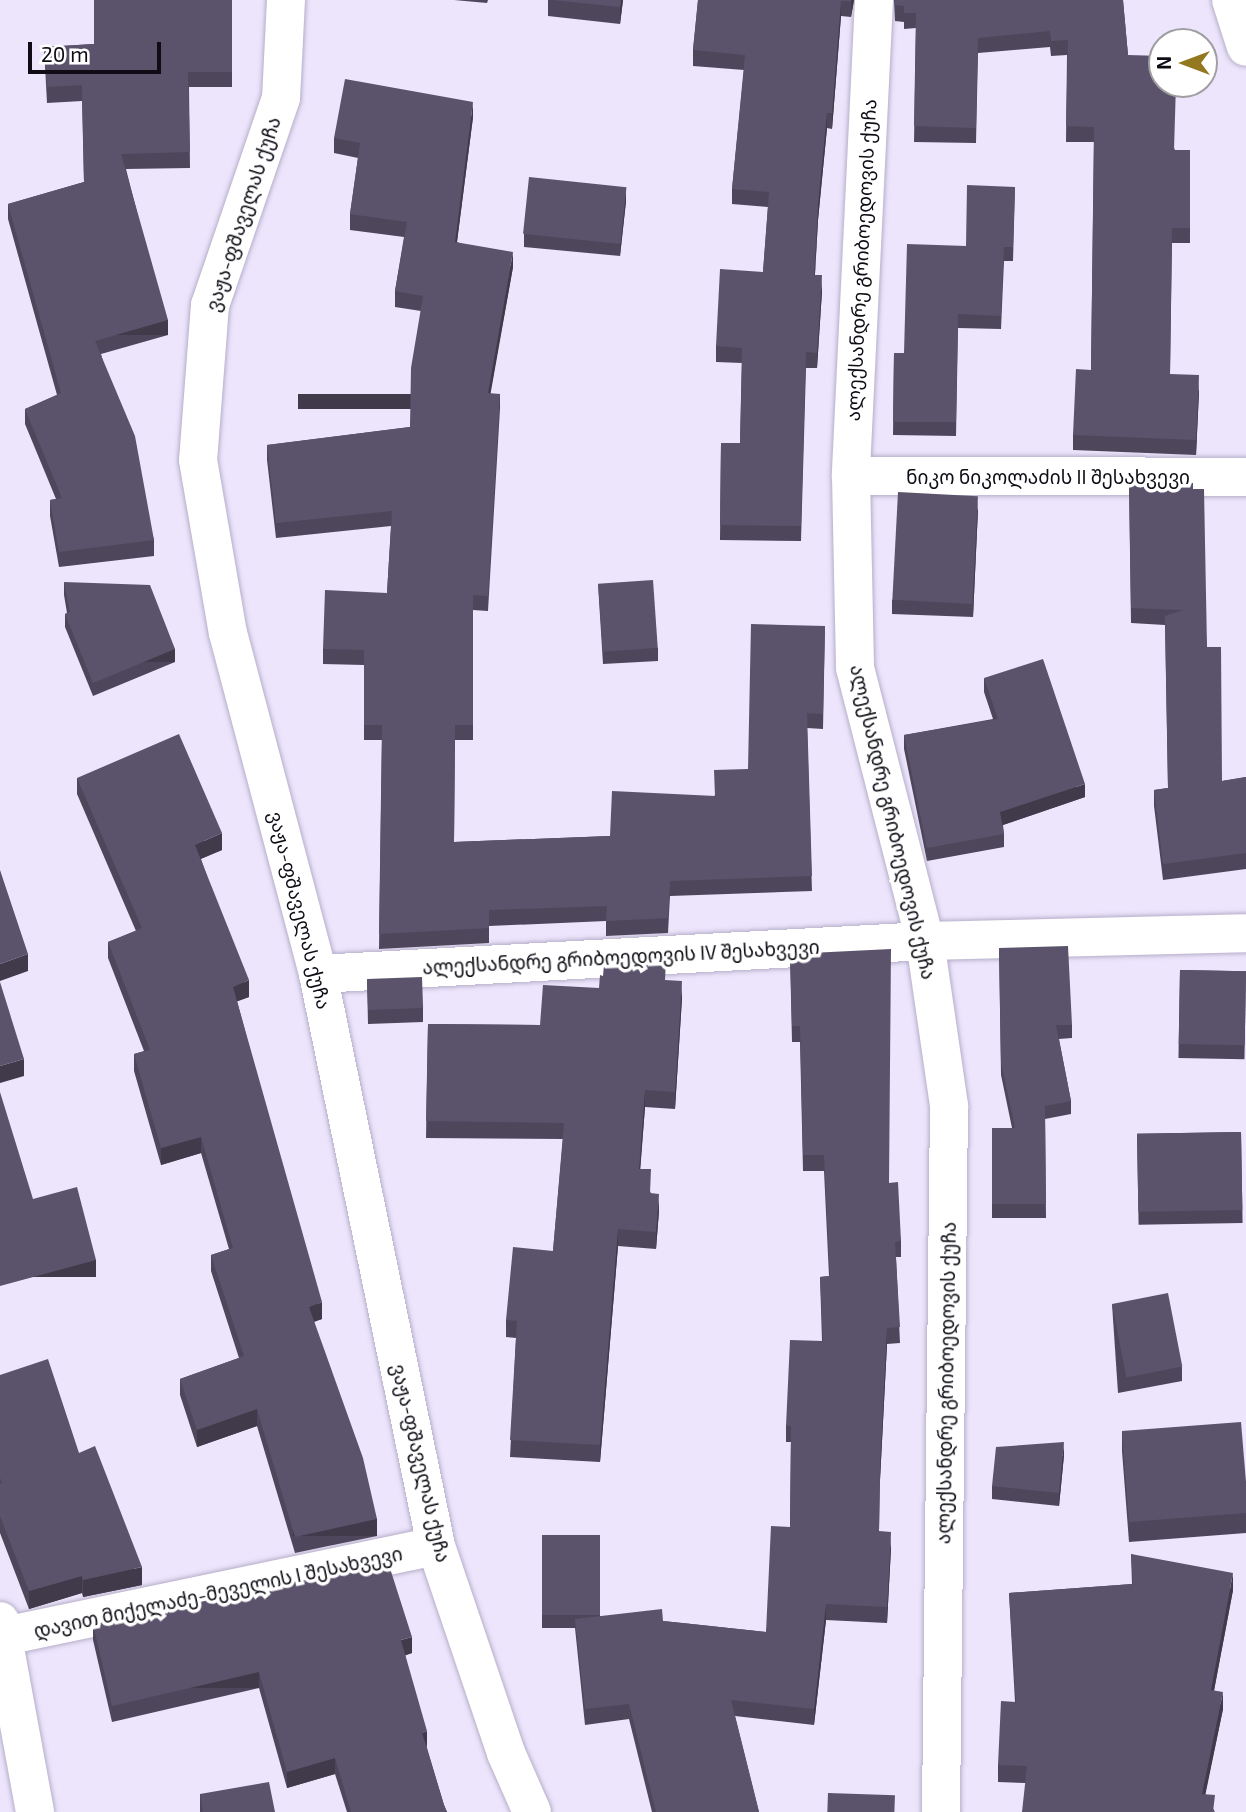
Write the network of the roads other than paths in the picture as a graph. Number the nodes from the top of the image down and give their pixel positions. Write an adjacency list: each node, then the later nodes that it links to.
1 (286, 0): 9 (street, ვაჟა-ფშაველას ქუჩა)
2 (874, 0): 5 (street, ალექსანდრე გრიბოედოვის ქუჩა)
3 (1231, 0): 4 (street)
4 (1246, 47)
5 (850, 477): 6 (street, ნიკო ნიკოლაძის II შესახვევი); 8 (street, ალექსანდრე გრიბოედოვის ქუჩა)
6 (1246, 477)
7 (1246, 933): 8 (street, ალექსანდრე გრიბოედოვის IV შესახვევი)
8 (925, 941): 9 (street, ალექსანდრე გრიბოედოვის IV შესახვევი); 14 (street, ალექსანდრე გრიბოედოვის ქუჩა)
9 (318, 974): 10 (street, ვაჟა-ფშაველას ქუჩა)
10 (436, 1546): 11 (street, დავით მიქელაძე-მეველის I შესახვევი); 13 (street, ვაჟა-ფშაველას ქუჩა)
11 (1, 1631): 12 (street)
12 (35, 1812)
13 (532, 1812)
14 (942, 1812)

